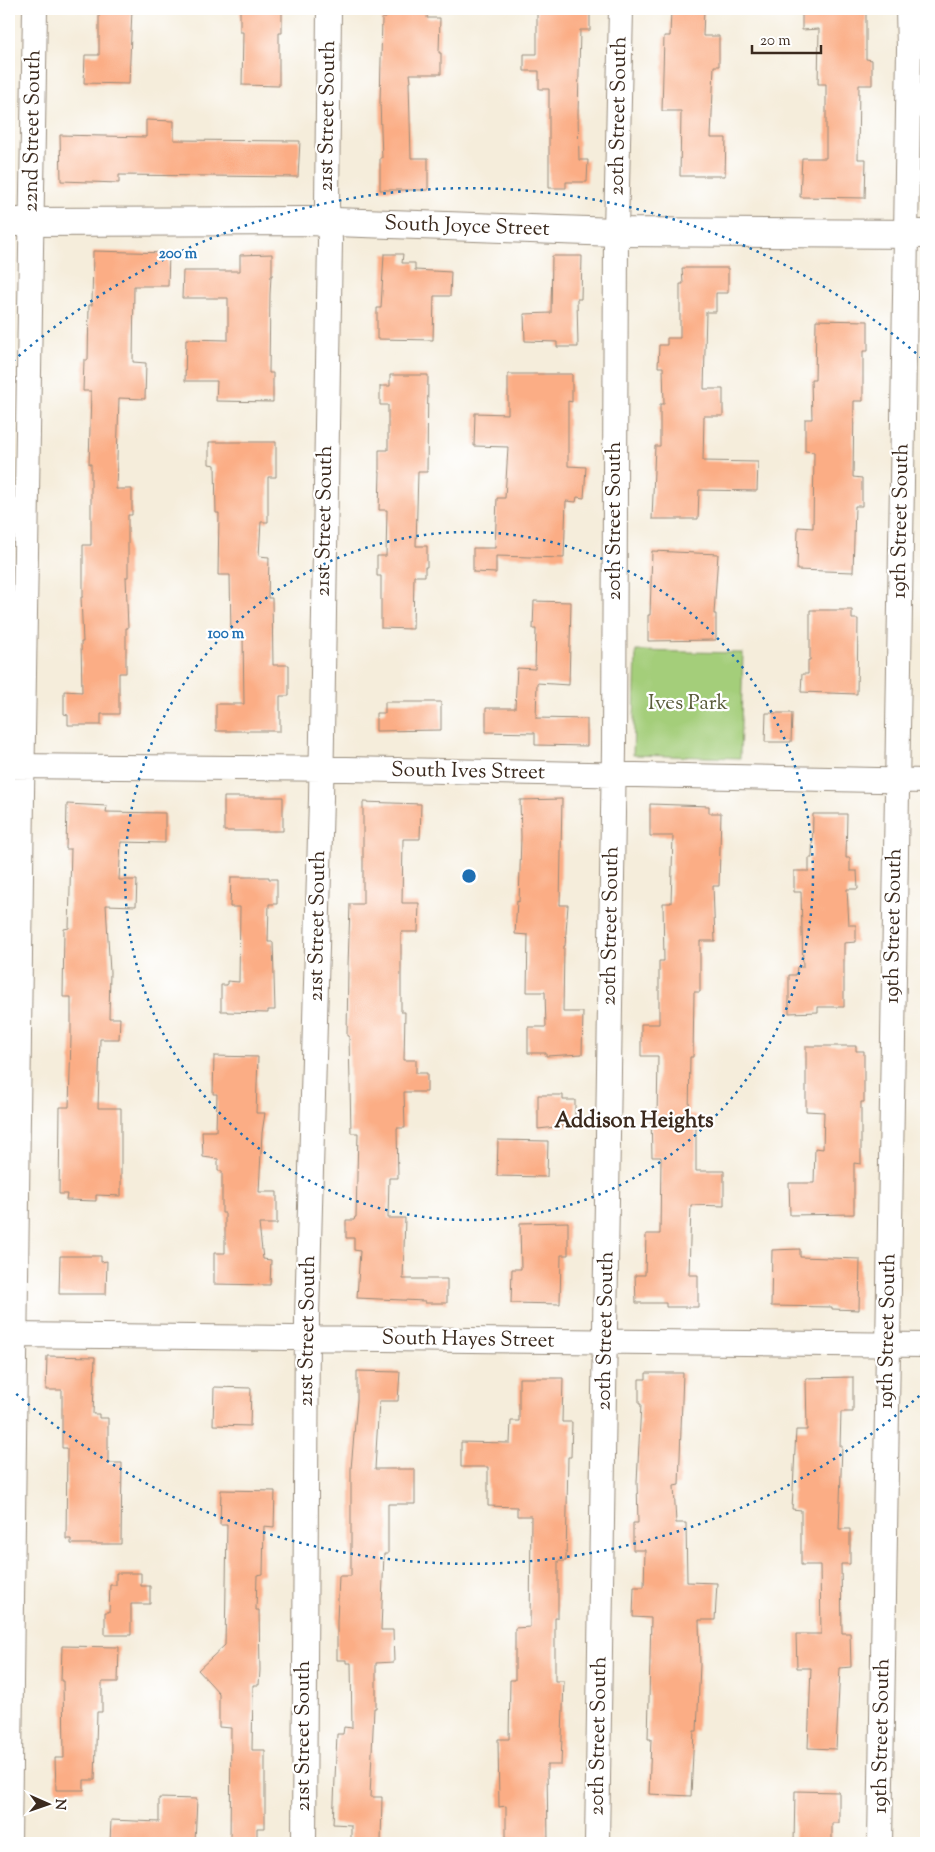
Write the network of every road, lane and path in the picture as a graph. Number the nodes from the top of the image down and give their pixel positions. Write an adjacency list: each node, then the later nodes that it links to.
1 (35, 9): 5 (street, 22nd Street South)
2 (329, 9): 6 (street, 21st Street South)
3 (621, 9): 7 (street, 20th Street South)
4 (908, 9): 8 (street, 19th Street South)
5 (20, 222): 6 (street, South Joyce Street); 9 (street, 22nd Street South)
6 (328, 222): 7 (street, South Joyce Street); 10 (street, 21st Street South)
7 (616, 232): 8 (street, South Joyce Street); 11 (street, 20th Street South)
8 (916, 234): 12 (street, 19th Street South)
9 (16, 766): 10 (street, South Ives Street); 14 (street, 22nd Street South)
10 (321, 769): 11 (street, South Ives Street); 15 (street, 21st Street South)
11 (614, 775): 12 (street, South Ives Street); 16 (street, 20th Street South)
12 (896, 780): 13 (street, South Ives Street); 17 (street, 19th Street South)
13 (926, 781)
14 (12, 1335): 15 (street, South Hayes Street); 19 (street, 22nd Street South)
15 (307, 1338): 16 (street, South Hayes Street); 20 (street, 21st Street South)
16 (606, 1342): 17 (street, South Hayes Street); 21 (street, 20th Street South)
17 (888, 1345): 18 (street, South Hayes Street); 22 (street, 19th Street South)
18 (926, 1345)
19 (9, 1843)
20 (304, 1843)
21 (597, 1843)
22 (880, 1843)

